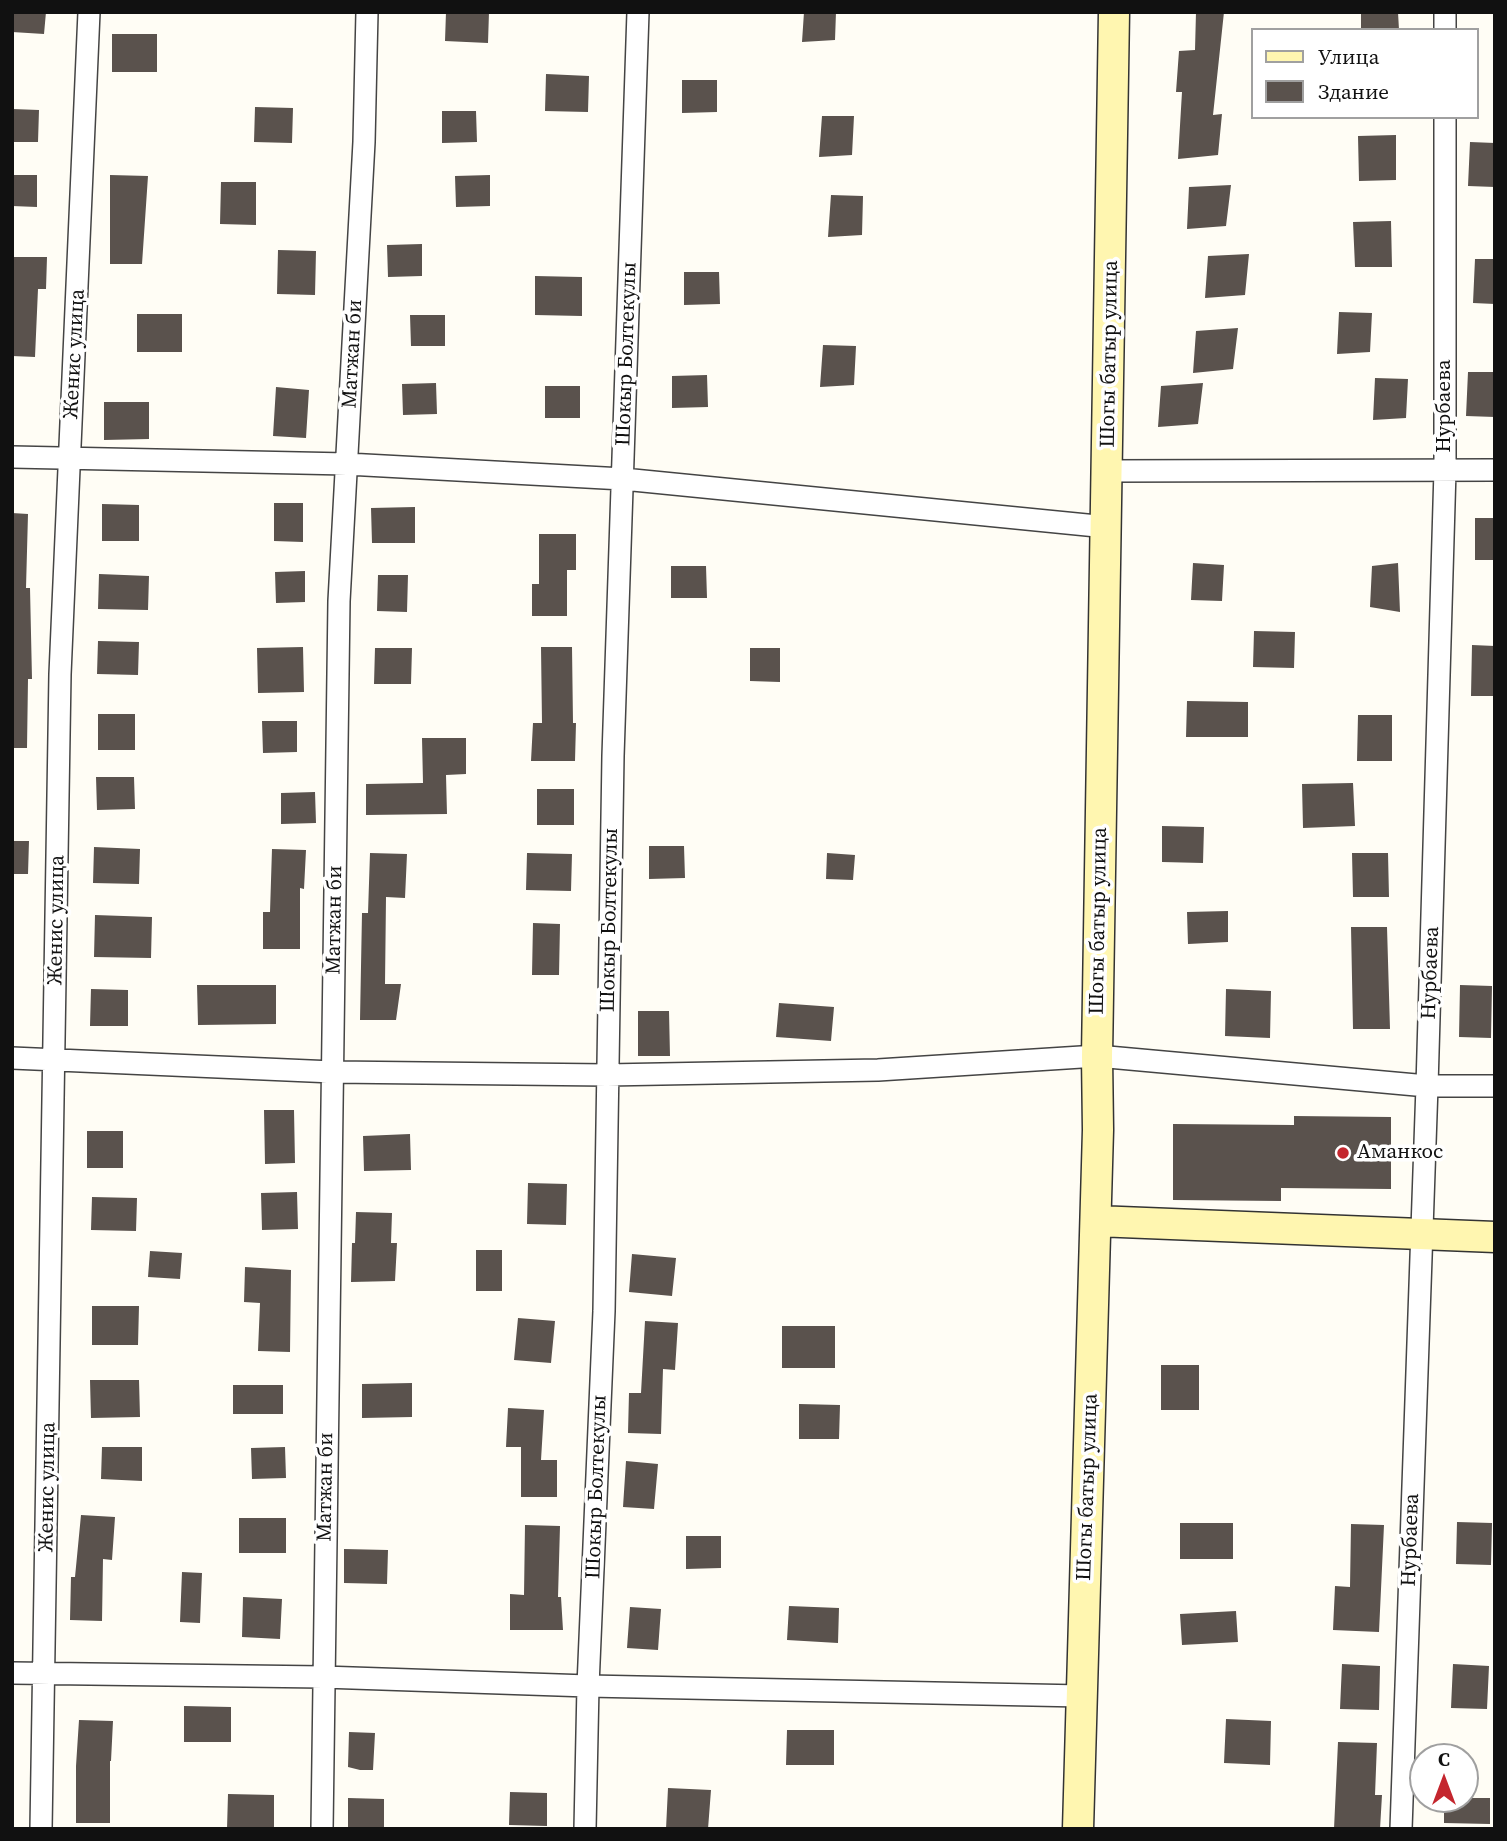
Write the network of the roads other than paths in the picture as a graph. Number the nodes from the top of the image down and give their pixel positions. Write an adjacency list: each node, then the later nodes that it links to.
1 (89, 12): 7 (street, Женис улица)
2 (367, 12): 8 (street, Матжан би)
3 (638, 12): 12 (street, Шокыр Болтекулы)
4 (1114, 12): 11 (street, Шогы батыр улица)
5 (1445, 119): 9 (street, Нурбаева)
6 (12, 457): 7 (street)
7 (70, 457): 8 (street); 16 (street, Женис улица)
8 (347, 464): 12 (street); 17 (street, Матжан би)
9 (1445, 470): 10 (street); 11 (street); 19 (street, Нурбаева)
10 (1495, 470)
11 (1108, 471): 13 (street, Шогы батыр улица)
12 (623, 479): 13 (street); 18 (street, Шокыр Болтекулы)
13 (1107, 527): 14 (street, Шогы батыр улица)
14 (1097, 1056): 18 (street); 19 (street); 21 (street, Шогы батыр улица)
15 (12, 1058): 16 (street)
16 (55, 1058): 17 (street); 25 (street, Женис улица)
17 (333, 1072): 18 (street); 26 (street, Матжан би)
18 (607, 1075): 27 (street, Шокыр Болтекулы)
19 (1427, 1086): 20 (street); 22 (street, Нурбаева)
20 (1495, 1086)
21 (1096, 1221): 22 (street); 28 (street, Шогы батыр улица)
22 (1422, 1236): 23 (street); 33 (street, Нурбаева)
23 (1495, 1237)
24 (12, 1673): 25 (street)
25 (45, 1674): 26 (street); 29 (street, Женис улица)
26 (323, 1677): 27 (street); 30 (street, Матжан би)
27 (588, 1686): 28 (street); 31 (street, Шокыр Болтекулы)
28 (1082, 1696): 32 (street, Шогы батыр улица)
29 (41, 1829)
30 (322, 1829)
31 (585, 1829)
32 (1078, 1829)
33 (1401, 1829)

